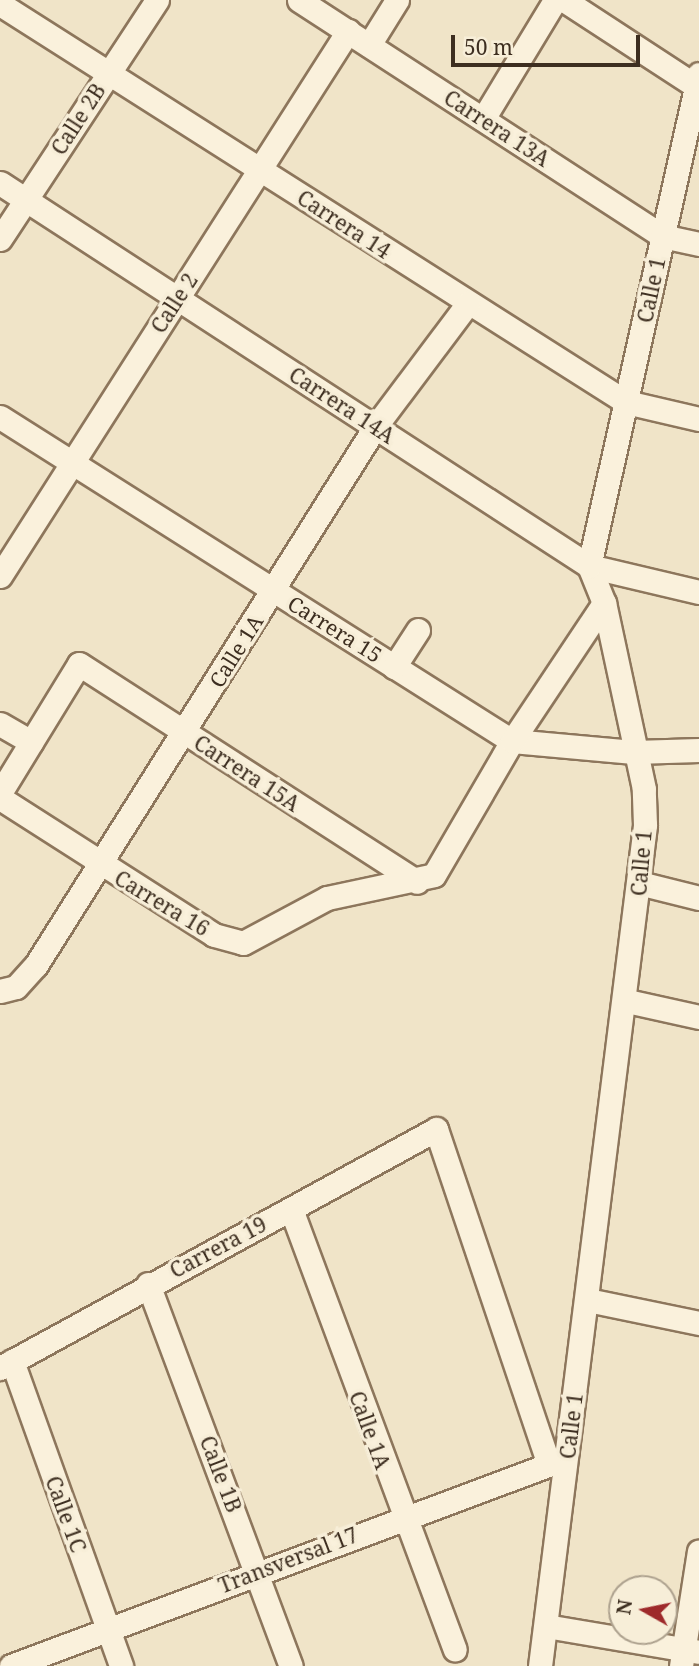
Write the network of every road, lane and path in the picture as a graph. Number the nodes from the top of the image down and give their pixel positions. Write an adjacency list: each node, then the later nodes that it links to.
1 (157, 0): 9 (street, Calle 2B)
2 (299, 0): 7 (street, Carrera 13A)
3 (397, 0): 8 (street)
4 (555, 0): 11 (street)
5 (564, 0): 10 (street)
6 (0, 4): 9 (street, Carrera 14)
7 (348, 31): 8 (street, Carrera 13A); 12 (street, Calle 2)
8 (369, 45): 11 (street, Carrera 13A)
9 (108, 73): 12 (street, Carrera 14); 14 (street, Calle 2B)
10 (698, 80): 15 (street, Calle 1)
11 (484, 119): 15 (street, Carrera 13A)
12 (259, 170): 18 (street, Calle 2); 19 (street, Carrera 14)
13 (0, 184): 14 (street, Carrera 14A)
14 (25, 200): 16 (street, Calle 2B); 18 (street, Carrera 14A)
15 (662, 236): 17 (street, Carrera 13A); 20 (street, Calle 1)
16 (0, 239)
17 (699, 244)
18 (177, 298): 23 (street, Carrera 14A); 24 (street, Calle 2)
19 (468, 303): 20 (street, Carrera 14); 23 (street, Calle 1A)
20 (626, 402): 22 (street, Carrera 14); 25 (street, Calle 1)
21 (0, 417): 24 (street, Carrera 15)
22 (699, 419)
23 (375, 427): 25 (street, Carrera 14A); 27 (street, Calle 1A)
24 (72, 463): 26 (street, Calle 2); 27 (street, Carrera 15)
25 (589, 566): 28 (street, Carrera 14A); 29 (street, Calle 1)
26 (0, 576)
27 (274, 590): 32 (street, Carrera 15); 34 (street, Calle 1A)
28 (699, 592)
29 (604, 603): 35 (street); 38 (street, Calle 1)
30 (418, 630): 32 (street)
31 (79, 664): 34 (street, Carrera 15A); 36 (street, Carrera 16)
32 (394, 667): 35 (street, Carrera 15)
33 (0, 724): 36 (street)
34 (185, 733): 40 (street, Calle 1A); 41 (street, Carrera 15A)
35 (512, 741): 38 (street, Carrera 15); 41 (street)
36 (31, 742): 39 (street, Carrera 16)
37 (698, 747): 38 (street, Carrera 15)
38 (634, 752): 42 (street, Calle 1)
39 (0, 796): 40 (street, Carrera 16)
40 (102, 866): 41 (street, Carrera 16); 44 (street, Calle 1A)
41 (417, 882)
42 (639, 883): 43 (street); 45 (street, Calle 1)
43 (699, 898)
44 (0, 991)
45 (627, 1001): 46 (street); 50 (street, Calle 1)
46 (699, 1017)
47 (436, 1129): 48 (street, Carrera 19); 53 (street, Calle 1)
48 (290, 1209): 49 (street, Carrera 19); 54 (street, Calle 1A)
49 (148, 1284): 52 (street, Carrera 19); 56 (street, Calle 1B)
50 (588, 1300): 51 (street); 53 (street, Calle 1)
51 (699, 1323)
52 (6, 1364): 58 (street, Calle 1C)
53 (558, 1460): 54 (street, Transversal 17); 57 (street, Calle 1)
54 (402, 1517): 56 (street, Transversal 17); 59 (street, Calle 1A)
55 (699, 1551): 60 (street)
56 (259, 1572): 58 (street, Transversal 17); 63 (street, Calle 1B)
57 (546, 1626): 60 (street); 64 (street, Calle 1)
58 (107, 1630): 61 (street, Transversal 17); 62 (street, Calle 1C)
59 (455, 1649)
60 (688, 1656)
61 (11, 1666)
62 (121, 1666)
63 (291, 1666)
64 (540, 1666)

